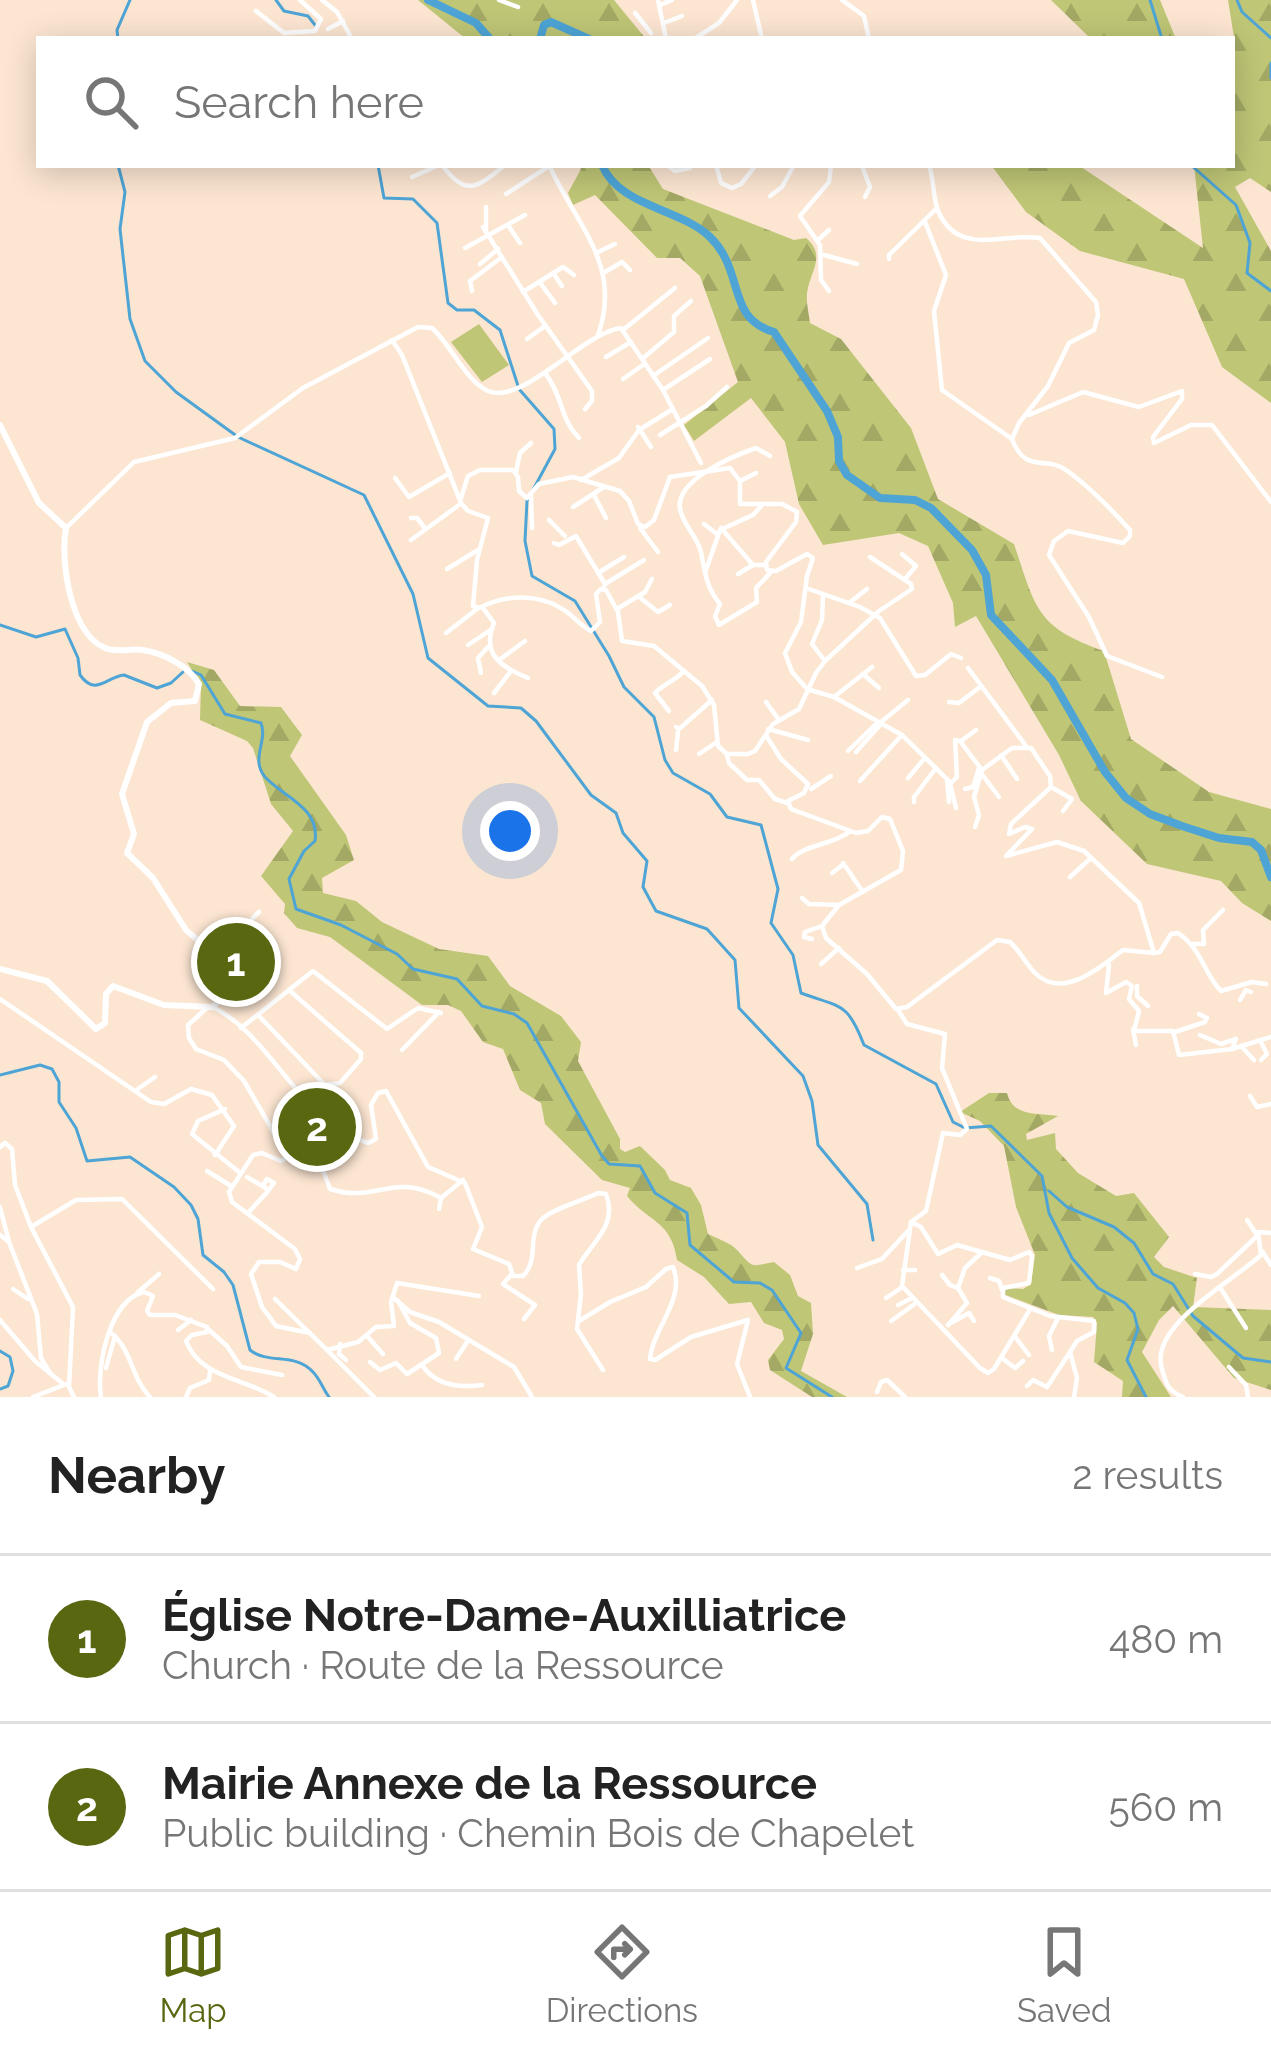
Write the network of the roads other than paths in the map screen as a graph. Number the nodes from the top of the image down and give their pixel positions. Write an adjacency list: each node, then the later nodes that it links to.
1 (300, 0): 10 (street)
2 (322, 0): 13 (street)
3 (500, 0): 9 (street)
4 (672, 0): 8 (street)
5 (737, 0): 20 (street)
6 (754, 0): 21 (street)
7 (842, 0): 22 (street)
8 (659, 2): 14 (street)
9 (518, 8)
10 (256, 11)
11 (635, 13): 15 (street)
12 (682, 16): 14 (street)
13 (343, 21): 16 (street); 18 (street)
14 (664, 21): 15 (street); 19 (street)
15 (647, 23): 17 (street)
16 (328, 29)
17 (651, 33)
18 (350, 36)
19 (666, 36)
20 (699, 36)
21 (761, 36)
22 (868, 36)
23 (433, 168): 35 (street)
24 (443, 168): 25 (street)
25 (501, 168)
26 (545, 168): 37 (street)
27 (551, 168): 52 (street)
28 (690, 168): 36 (street)
29 (717, 168): 30 (street)
30 (754, 168)
31 (792, 168): 38 (street)
32 (831, 168): 47 (street)
33 (861, 168): 39 (street)
34 (930, 168): 41 (street)
35 (412, 177)
36 (693, 180)
37 (506, 194)
38 (770, 196)
39 (865, 197)
40 (486, 207): 46 (street)
41 (937, 208): 43 (street); 89 (street)
42 (525, 215): 44 (street)
43 (925, 222): 54 (street); 95 (street)
44 (508, 224): 46 (street); 48 (street)
45 (829, 230): 47 (street)
46 (486, 231): 50 (street); 51 (street)
47 (818, 240): 53 (street)
48 (520, 243)
49 (615, 244): 52 (street)
50 (465, 248)
51 (500, 253): 55 (street); 64 (street); 66 (street)
52 (596, 253): 58 (street)
53 (824, 255): 56 (street); 65 (street)
54 (890, 259)
55 (481, 264)
56 (856, 264)
57 (630, 270): 58 (street)
58 (605, 272): 71 (street)
59 (553, 273): 60 (street); 61 (street); 62 (street)
60 (574, 275)
61 (540, 282): 66 (street); 68 (street)
62 (562, 286)
63 (674, 288): 70 (street)
64 (472, 291)
65 (829, 291)
66 (524, 292): 69 (street)
67 (692, 301): 79 (street)
68 (555, 303)
69 (545, 326): 73 (street); 76 (street)
70 (623, 330): 71 (street); 75 (street)
71 (598, 335): 76 (street)
72 (708, 338): 82 (street)
73 (527, 339)
74 (392, 340): 80 (street); 101 (street); 119 (street)
75 (631, 342): 77 (street); 79 (street)
76 (565, 355): 80 (street); 84 (street)
77 (606, 357)
78 (710, 359): 86 (street)
79 (644, 361): 82 (street); 83 (street)
80 (545, 373): 94 (street)
81 (595, 376): 84 (street)
82 (653, 376): 86 (street)
83 (623, 379)
84 (585, 382): 87 (street)
85 (727, 387): 91 (street)
86 (663, 390): 88 (street)
87 (585, 409)
88 (673, 409): 91 (street); 92 (street)
89 (1027, 415): 95 (street); 111 (street)
90 (0, 424): 119 (street)
91 (680, 424): 93 (street); 99 (street)
92 (639, 428): 97 (street); 105 (street)
93 (661, 435)
94 (579, 438)
95 (1012, 439): 169 (street)
96 (531, 442): 102 (street)
97 (651, 447)
98 (770, 456): 100 (street)
99 (701, 463)
100 (710, 471): 106 (street); 117 (street); 141 (street)
101 (451, 472): 104 (street); 110 (street)
102 (516, 472): 109 (street); 110 (street)
103 (756, 473): 106 (street)
104 (395, 478)
105 (581, 479): 107 (street); 109 (street)
106 (740, 481): 112 (street)
107 (607, 485): 108 (street); 117 (street)
108 (594, 495): 113 (street); 115 (street)
109 (527, 497): 120 (street)
110 (461, 502): 121 (street); 126 (street)
111 (1271, 502)
112 (762, 505): 122 (street); 137 (street)
113 (574, 507)
114 (410, 518): 121 (street)
115 (606, 518)
116 (549, 520): 123 (street)
117 (638, 524): 129 (street)
118 (704, 524): 122 (street)
119 (66, 528): 229 (street)
120 (532, 528)
121 (425, 530): 124 (street)
122 (719, 531): 136 (street); 141 (street)
123 (566, 539): 125 (street); 128 (street)
124 (411, 540)
125 (554, 543)
126 (479, 549): 138 (street); 152 (street)
127 (886, 549): 135 (street)
128 (586, 551): 131 (street); 140 (street)
129 (658, 552)
130 (902, 554): 144 (street)
131 (572, 556)
132 (624, 557): 140 (street)
133 (870, 557): 135 (street)
134 (644, 560): 145 (street)
135 (879, 562): 144 (street)
136 (753, 565): 137 (street); 142 (street)
137 (765, 565): 139 (street)
138 (447, 569)
139 (771, 572): 141 (street); 146 (street)
140 (598, 573): 145 (street)
141 (705, 573)
142 (738, 574)
143 (652, 579): 149 (street)
144 (905, 579): 154 (street)
145 (604, 586): 152 (street); 153 (street)
146 (806, 589): 148 (street); 174 (street)
147 (868, 589): 150 (street)
148 (823, 594): 150 (street); 162 (street)
149 (638, 596): 151 (street); 153 (street)
150 (849, 603): 154 (street)
151 (670, 605)
152 (479, 608): 155 (street); 156 (street)
153 (617, 609): 166 (street)
154 (874, 614): 160 (street); 162 (street)
155 (492, 629): 158 (street); 159 (street)
156 (446, 633)
157 (525, 641): 161 (street)
158 (468, 645)
159 (488, 646): 161 (street); 167 (street)
160 (961, 658)
161 (499, 660): 165 (street)
162 (825, 661): 174 (street)
163 (872, 668): 168 (street)
164 (968, 668): 172 (street)
165 (511, 671): 170 (street); 175 (street)
166 (685, 671): 177 (street); 181 (street)
167 (481, 673)
168 (863, 674): 173 (street); 176 (street)
169 (1162, 676)
170 (528, 678)
171 (834, 686): 176 (street)
172 (982, 686): 180 (street); 190 (street)
173 (879, 688)
174 (808, 690): 176 (street); 182 (street)
175 (494, 693)
176 (832, 696): 183 (street)
177 (712, 700): 189 (street); 191 (street)
178 (908, 700): 183 (street)
179 (766, 702): 182 (street)
180 (954, 704)
181 (669, 710)
182 (779, 720): 185 (street)
183 (880, 722): 186 (street); 192 (street)
184 (976, 730): 188 (street)
185 (766, 732): 187 (street); 194 (street); 205 (street)
186 (902, 735): 196 (street); 202 (street)
187 (808, 740)
188 (960, 741): 198 (street); 203 (street)
189 (717, 742): 193 (street); 194 (street)
190 (1026, 746): 195 (street); 204 (street)
191 (676, 750)
192 (852, 751)
193 (699, 754)
194 (727, 754): 209 (street)
195 (1001, 755): 198 (street); 201 (street)
196 (925, 758): 197 (street); 200 (street)
197 (936, 769): 203 (street); 210 (street)
198 (980, 770): 206 (street); 207 (street); 208 (street)
199 (828, 776): 205 (street)
200 (908, 778)
201 (1017, 779)
202 (860, 781)
203 (948, 781): 211 (street); 212 (street)
204 (1052, 787): 214 (street); 217 (street)
205 (809, 789): 209 (street)
206 (965, 789)
207 (974, 797): 213 (street); 215 (street)
208 (998, 797)
209 (787, 802): 216 (street)
210 (914, 802)
211 (949, 802)
212 (956, 808)
213 (970, 810)
214 (1063, 811)
215 (975, 827)
216 (851, 830): 218 (street); 221 (street)
217 (1090, 858): 220 (street); 232 (street)
218 (792, 860)
219 (832, 873): 221 (street)
220 (1070, 877)
221 (863, 892): 223 (street)
222 (802, 898): 223 (street)
223 (839, 904): 226 (street)
224 (1223, 910): 230 (street)
225 (259, 912): 233 (street)
226 (822, 926): 228 (street); 231 (street)
227 (217, 927): 229 (street)
228 (812, 940)
229 (200, 941): 233 (street)
230 (1191, 944): 232 (street); 239 (street)
231 (839, 948): 234 (street); 242 (street)
232 (1154, 953): 235 (street)
233 (212, 958): 246 (street)
234 (821, 964)
235 (1108, 965): 237 (street); 247 (street)
236 (0, 969): 246 (street)
237 (1133, 984): 240 (street); 245 (street); 252 (street)
238 (1266, 984): 239 (street)
239 (1246, 989): 244 (street)
240 (1146, 990)
241 (290, 991): 250 (street); 250 (street); 260 (street)
242 (886, 998): 247 (street); 248 (street)
243 (0, 999): 262 (street)
244 (1240, 1000)
245 (1148, 1006)
246 (210, 1007): 251 (street); 270 (street)
247 (898, 1010): 279 (street)
248 (882, 1012)
249 (1199, 1014): 253 (street)
250 (259, 1016): 251 (street)
251 (241, 1028): 266 (street)
252 (1133, 1029): 253 (street); 257 (street)
253 (1175, 1032): 259 (street)
254 (1200, 1036): 259 (street)
255 (1271, 1037): 256 (street)
256 (1260, 1040): 258 (street); 258 (street)
257 (1136, 1045)
258 (1241, 1046): 259 (street)
259 (1232, 1049)
260 (402, 1050)
261 (155, 1077): 262 (street)
262 (135, 1091): 265 (street)
263 (1250, 1096): 264 (street)
264 (1271, 1104)
265 (225, 1109): 268 (street); 268 (street)
266 (348, 1134): 272 (street); 274 (street)
267 (0, 1147): 280 (street)
268 (215, 1155): 270 (street)
269 (207, 1171): 273 (street)
270 (239, 1172): 273 (street)
271 (247, 1178): 277 (street)
272 (463, 1180): 274 (street); 293 (street)
273 (231, 1186): 277 (street)
274 (441, 1198): 276 (street)
275 (0, 1207): 285 (street)
276 (439, 1209)
277 (248, 1213): 328 (street)
278 (1247, 1220): 284 (street)
279 (911, 1222): 281 (street); 288 (street)
280 (31, 1227): 301 (street); 351 (street)
281 (909, 1231): 290 (street); 298 (street)
282 (1271, 1234): 284 (street)
283 (0, 1236): 285 (street)
284 (1256, 1236): 287 (street); 294 (street)
285 (9, 1244): 286 (street); 308 (street)
286 (0, 1252)
287 (1262, 1252): 289 (street); 302 (street)
288 (980, 1254): 299 (street); 303 (street)
289 (1271, 1265)
290 (856, 1268)
291 (406, 1273): 297 (street)
292 (159, 1274): 304 (street)
293 (512, 1274): 315 (street); 318 (street)
294 (1196, 1274)
295 (942, 1275): 299 (street)
296 (990, 1278): 303 (street)
297 (397, 1283): 305 (street); 309 (street)
298 (902, 1286): 306 (street); 310 (street)
299 (958, 1288): 322 (street)
300 (13, 1289): 308 (street)
301 (213, 1289)
302 (1221, 1289): 324 (street); 368 (street)
303 (1002, 1290): 312 (street)
304 (137, 1293): 317 (street); 327 (street)
305 (479, 1296)
306 (886, 1298)
307 (275, 1299): 328 (street)
308 (29, 1300): 349 (street)
309 (395, 1300): 323 (street); 332 (street); 343 (street)
310 (914, 1300): 311 (street); 313 (street); 319 (street)
311 (898, 1306)
312 (1031, 1309): 314 (street); 330 (street)
313 (927, 1315): 320 (street); 320 (street)
314 (1058, 1318): 335 (street); 336 (street)
315 (524, 1319)
316 (0, 1320): 349 (street)
317 (191, 1320): 325 (street); 326 (street)
318 (579, 1321): 347 (street); 365 (street)
319 (892, 1321)
320 (935, 1321): 322 (street)
321 (974, 1321): 322 (street)
322 (946, 1326): 338 (street)
323 (376, 1327): 329 (street); 331 (street)
324 (1246, 1328)
325 (178, 1330)
326 (209, 1330): 348 (street); 350 (street)
327 (113, 1334): 346 (street); 358 (street); 359 (street)
328 (310, 1334): 334 (street)
329 (366, 1335): 333 (street); 337 (street)
330 (1016, 1338): 338 (street); 338 (street)
331 (383, 1339)
332 (467, 1342): 339 (street); 364 (street)
333 (340, 1344): 334 (street); 340 (street)
334 (327, 1350): 363 (street)
335 (1052, 1350)
336 (1070, 1352): 353 (street); 367 (street)
337 (383, 1354)
338 (1002, 1358)
339 (456, 1359)
340 (346, 1360)
341 (407, 1360): 344 (street)
342 (370, 1362): 344 (street)
343 (422, 1365): 344 (street); 352 (street)
344 (398, 1366)
345 (1228, 1366): 369 (street)
346 (106, 1368)
347 (603, 1370)
348 (210, 1371): 354 (street); 362 (street)
349 (50, 1373): 351 (street)
350 (282, 1375)
351 (66, 1383): 356 (street); 357 (street)
352 (482, 1385)
353 (1027, 1386)
354 (192, 1387): 360 (street); 361 (street)
355 (877, 1392): 366 (street)
356 (36, 1396)
357 (74, 1397)
358 (100, 1397)
359 (150, 1397)
360 (186, 1397)
361 (202, 1397)
362 (274, 1397)
363 (374, 1397)
364 (532, 1397)
365 (750, 1397)
366 (905, 1397)
367 (1074, 1397)
368 (1183, 1397)
369 (1248, 1397)

